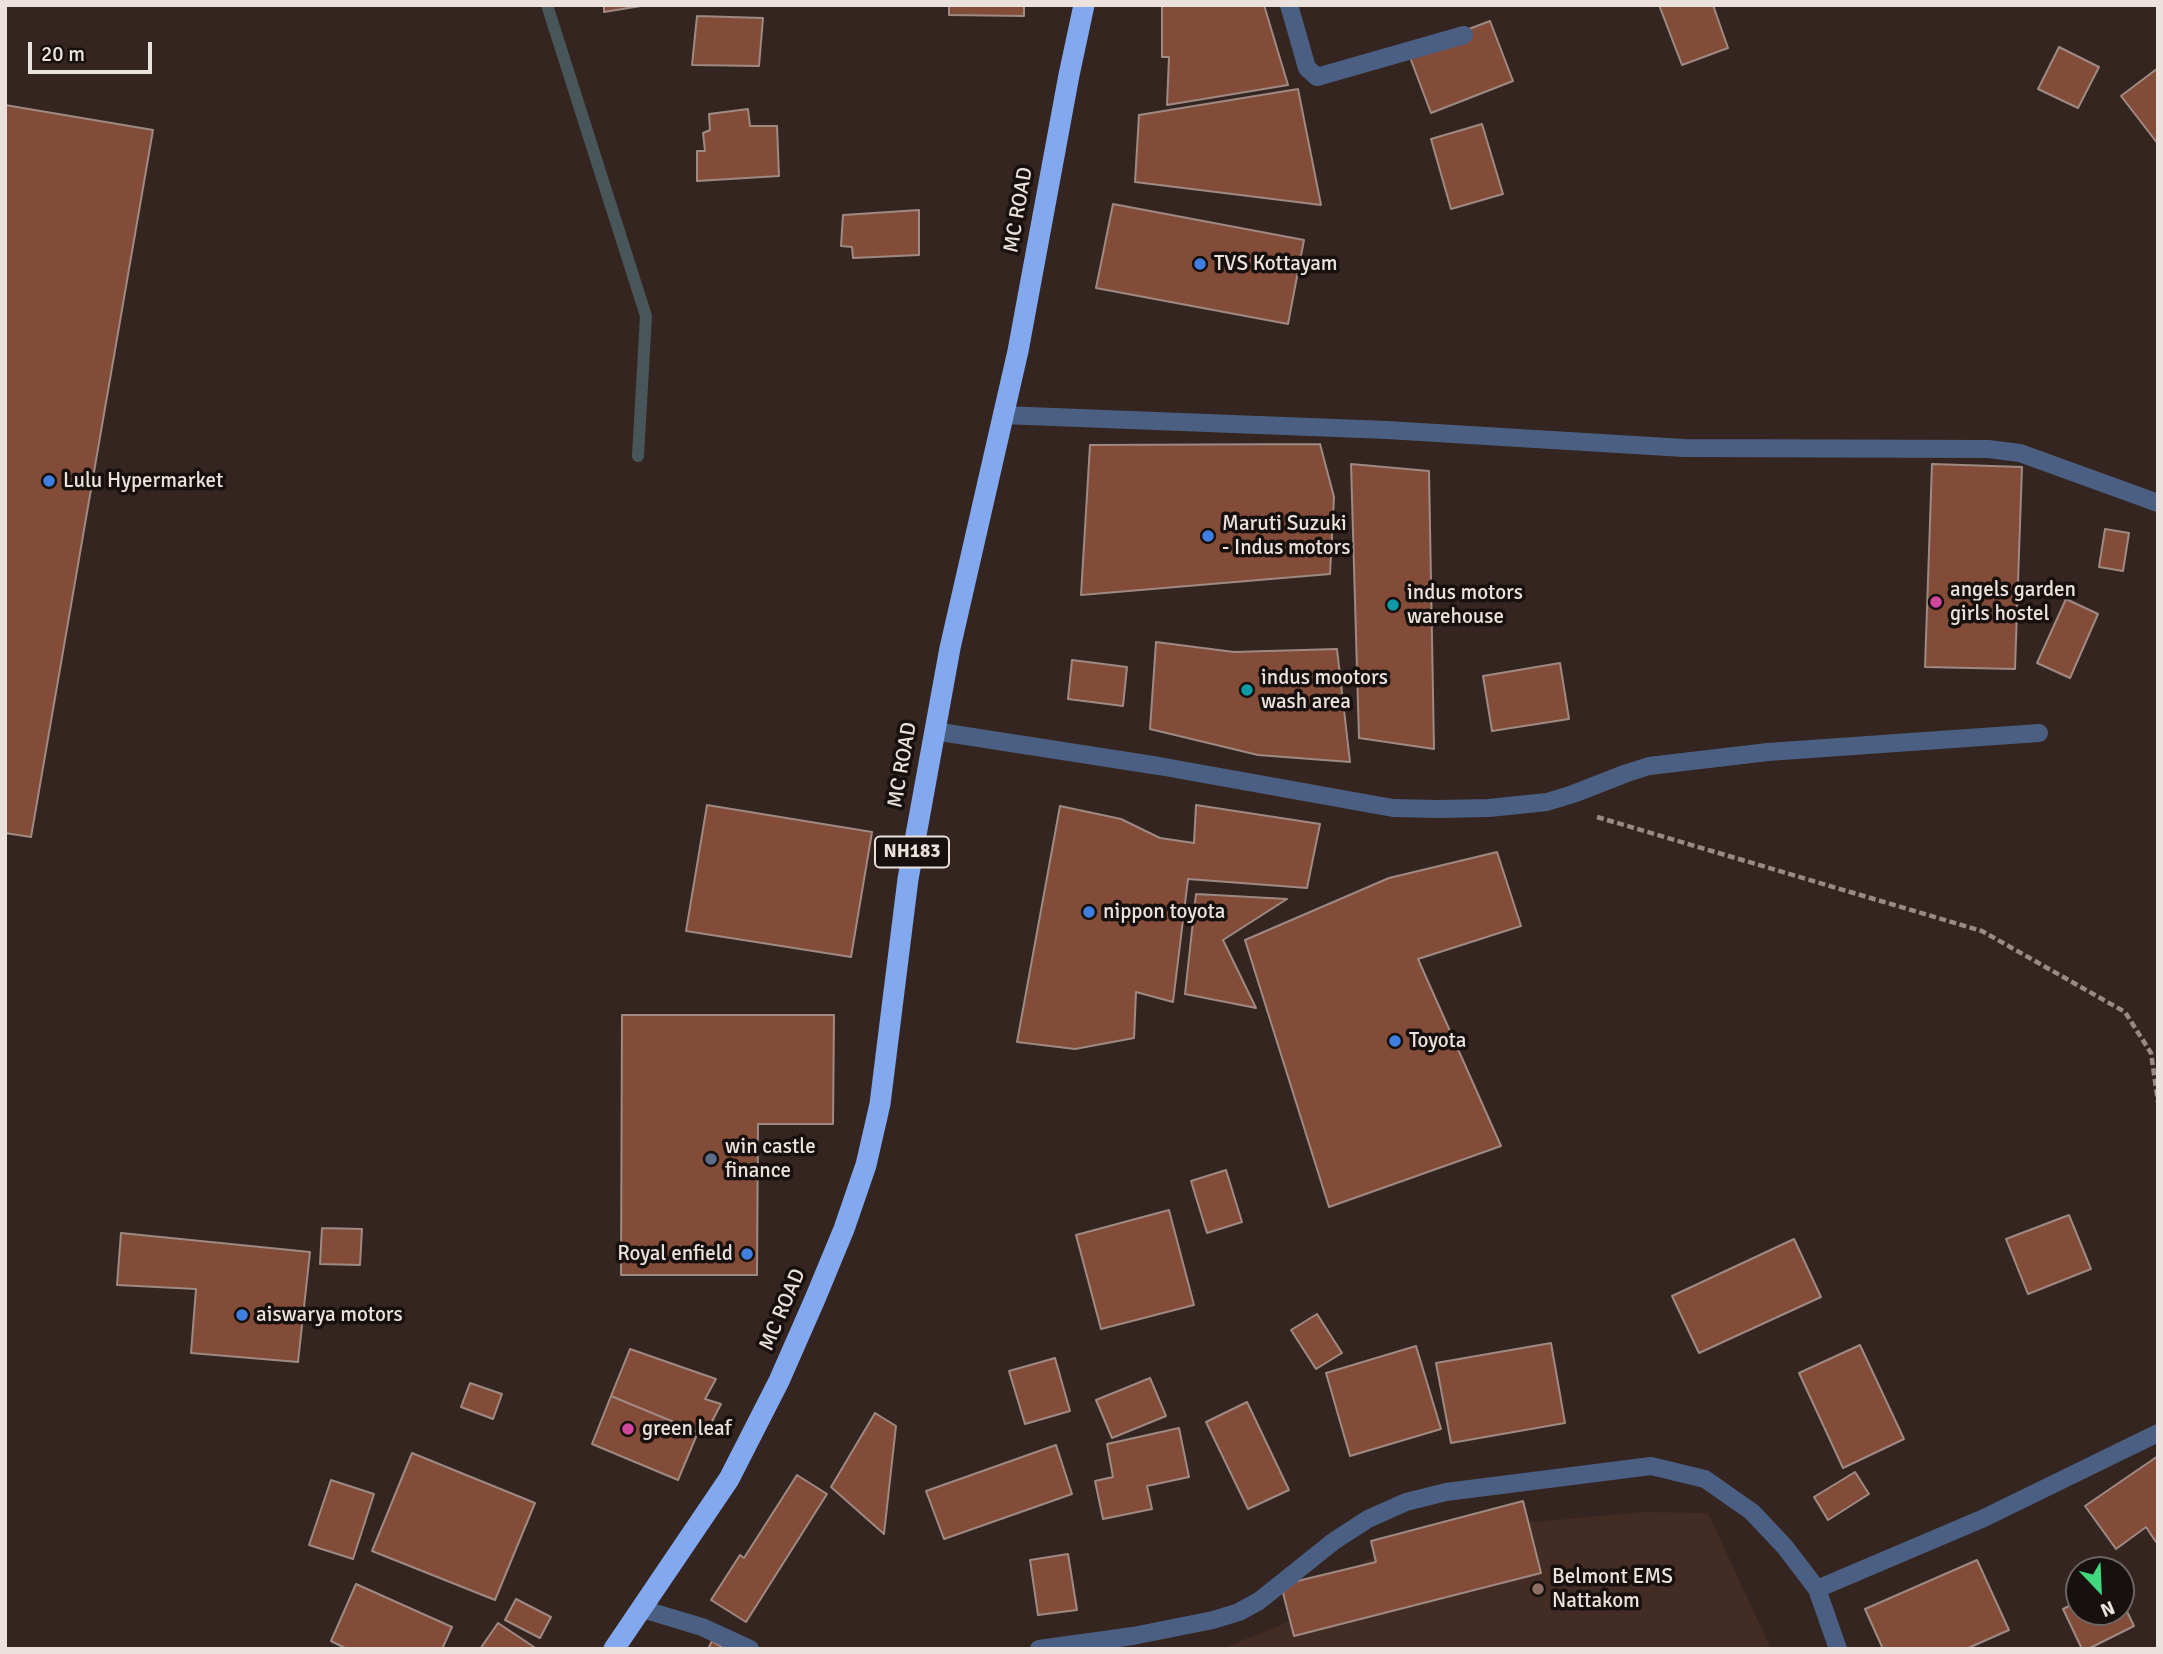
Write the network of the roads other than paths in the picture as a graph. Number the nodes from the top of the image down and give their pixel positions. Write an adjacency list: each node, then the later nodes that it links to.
1 (1084, 5): 4 (highway, MC ROAD / NH183)
2 (1289, 5): 3 (street)
3 (1464, 35)
4 (1002, 415): 5 (street); 6 (highway, MC ROAD / NH183)
5 (2158, 503)
6 (934, 732): 7 (street); 10 (highway, MC ROAD / NH183)
7 (2039, 733)
8 (2158, 1433): 9 (street)
9 (1817, 1589): 13 (street); 14 (street)
10 (642, 1609): 11 (highway, MC ROAD / NH183); 12 (street)
11 (614, 1649)
12 (750, 1649)
13 (1039, 1649)
14 (1838, 1649)

